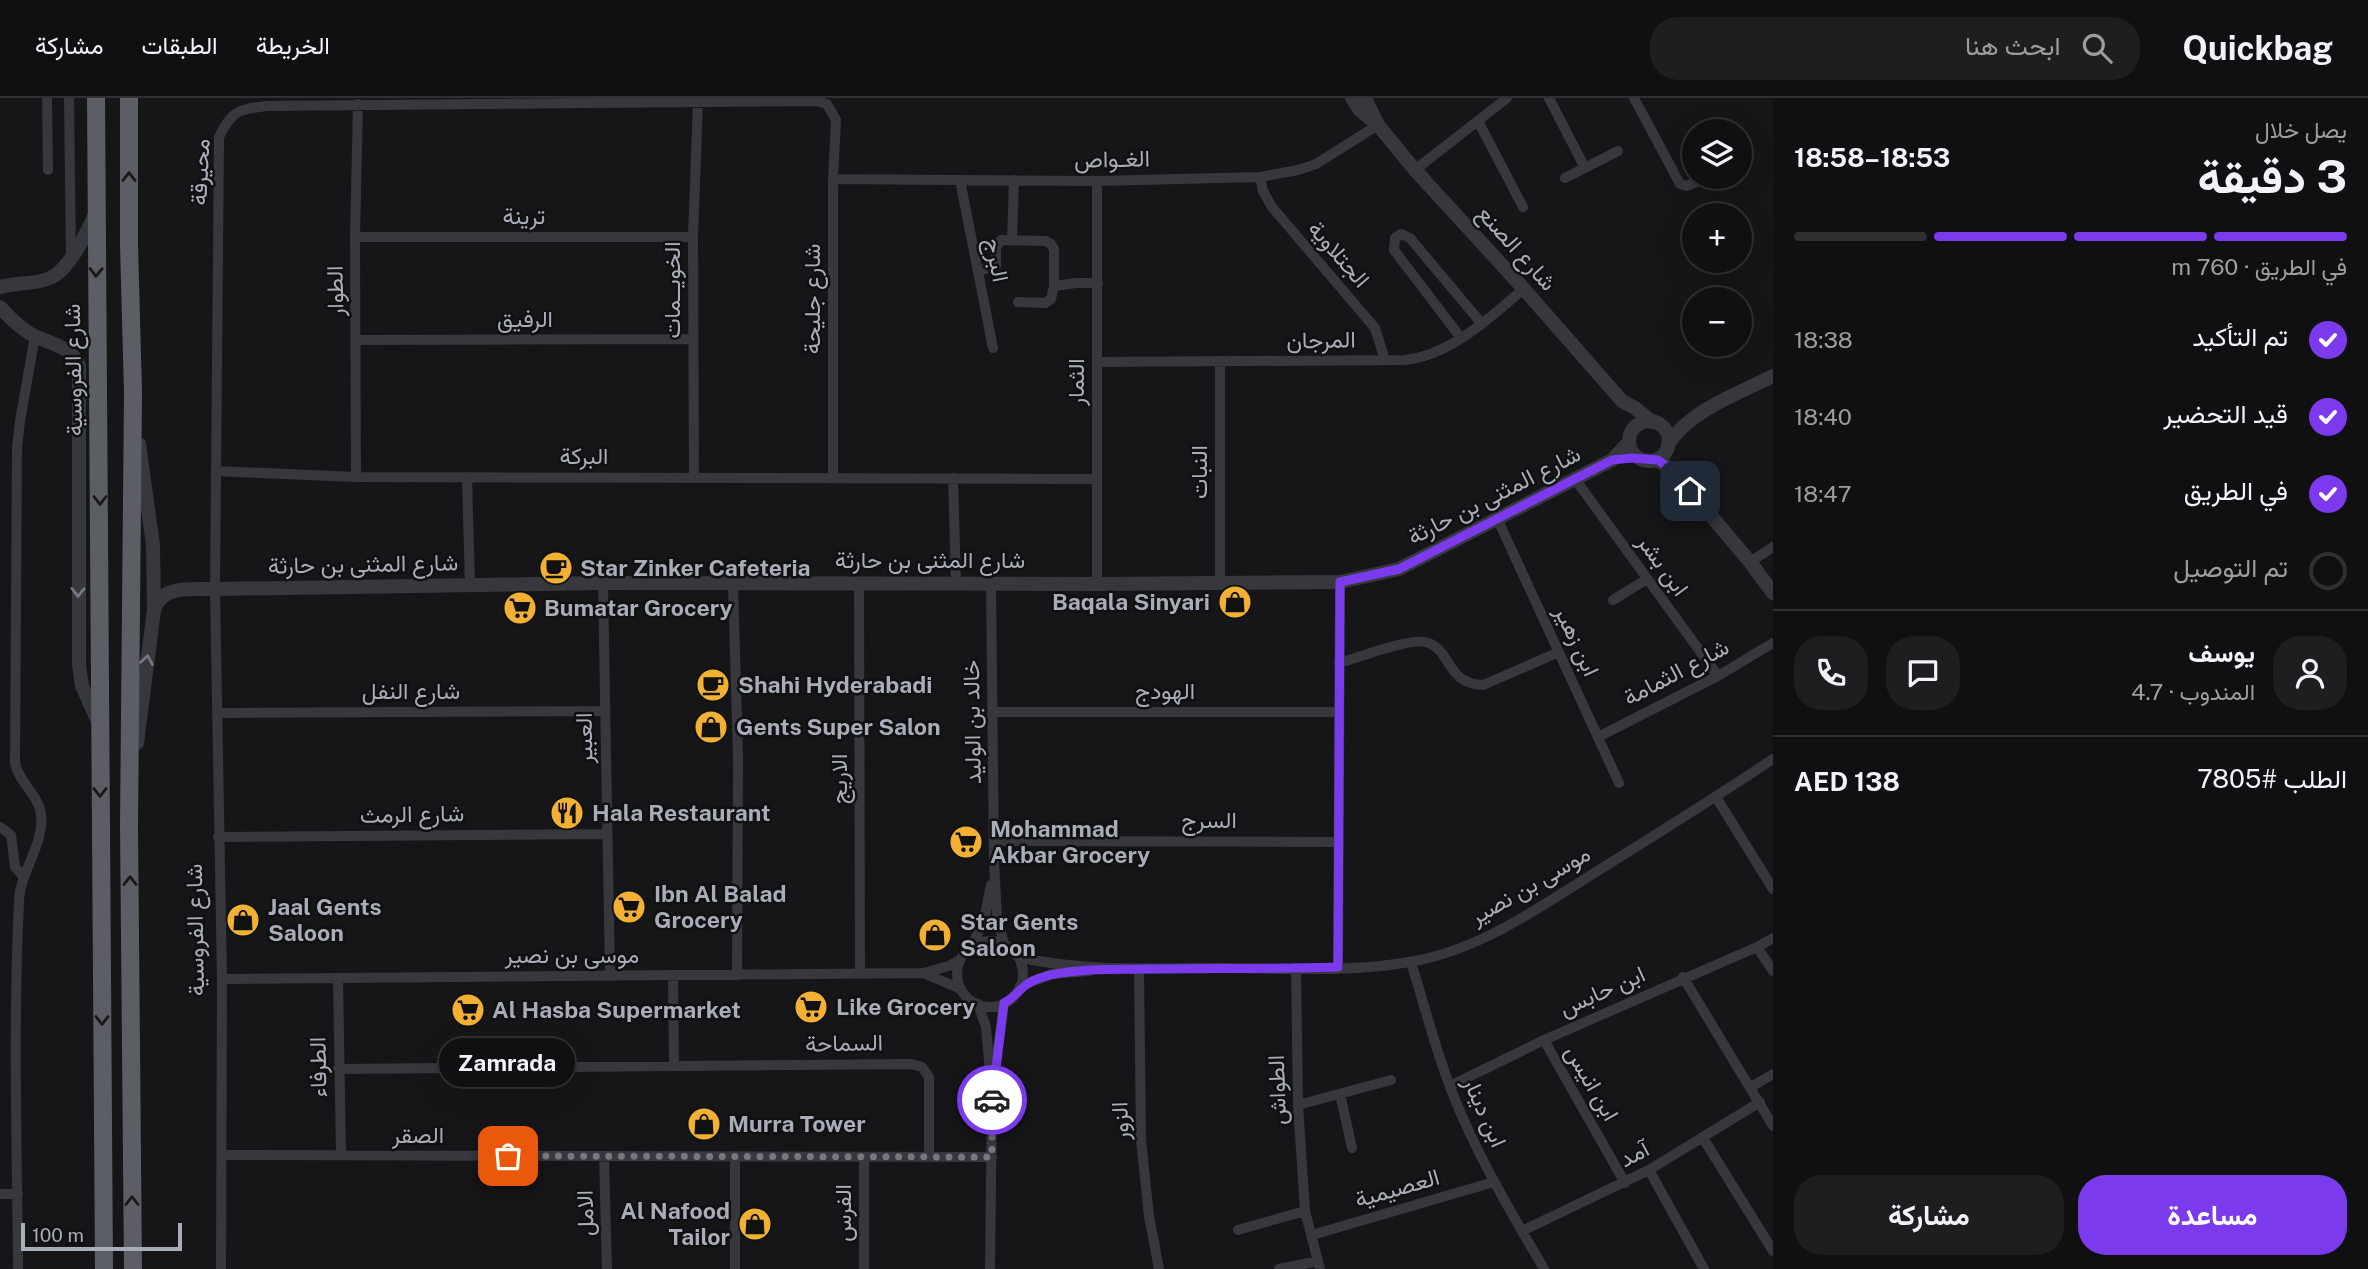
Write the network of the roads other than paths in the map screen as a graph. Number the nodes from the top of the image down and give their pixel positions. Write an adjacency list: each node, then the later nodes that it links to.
1 (47, 98): 17 (street)
2 (69, 98): 31 (street)
3 (96, 98): 27 (highway, شارع الفروسية)
4 (129, 98): 49 (highway, one-way to 4)
5 (1352, 98): 14 (street, شارع الصنع)
6 (1366, 98): 14 (street, شارع الصنع)
7 (1507, 98): 13 (street)
8 (1549, 98): 16 (street)
9 (1634, 98): 25 (street)
10 (698, 102): 11 (street, محيرقة); 12 (street, محيرقة); 29 (street, الخويــمات)
11 (358, 104): 28 (street, الطوار); 57 (street, محيرقة)
12 (836, 120): 21 (street, شارع جليحة)
13 (1478, 121): 18 (street); 26 (street)
14 (1378, 125): 18 (street, شارع الصنع); 19 (street, الغـواص)
15 (1618, 151): 16 (street)
16 (1585, 168): 20 (street)
17 (48, 170)
18 (1415, 170): 36 (street, شارع الصنع)
19 (1260, 177): 24 (street, الغـواص); 45 (street, الجتلاوية)
20 (1565, 178)
21 (833, 180): 22 (street, الغـواص); 62 (street, شارع جليحة)
22 (960, 180): 23 (street, الغـواص); 32 (street, البرج)
23 (1014, 180): 24 (street, الغـواص); 30 (street)
24 (1097, 181): 33 (street, الثمار)
25 (1682, 185)
26 (1523, 207)
27 (96, 210): 31 (street); 93 (highway, شارع الفروسية, one-way to 93)
28 (355, 237): 29 (street, ترينة); 43 (street, الطوار)
29 (693, 237): 42 (street, الخويــمات)
30 (1012, 240): 32 (street); 34 (street)
31 (71, 257): 35 (street)
32 (978, 271): 44 (street, البرج)
33 (1098, 283): 34 (street); 46 (street, الثمار)
34 (1054, 286): 37 (street)
35 (0, 287)
36 (1524, 289): 39 (street, المرجان); 50 (street, شارع الصنع)
37 (1018, 302)
38 (0, 307): 40 (street)
39 (1482, 324): 41 (street, المرجان); 41 (street)
40 (35, 336): 93 (street, شارع الفروسية, one-way to 93); 105 (street, شارع الفروسية)
41 (1461, 338): 45 (street, المرجان)
42 (693, 339): 43 (street, الرفيق); 61 (street, الخويــمات)
43 (357, 340): 59 (street, الطوار)
44 (993, 348)
45 (1385, 360): 47 (street, المرجان)
46 (1097, 362): 47 (street, المرجان); 64 (street, الثمار)
47 (1220, 362): 72 (street, النبات)
48 (1773, 376): 51 (street)
49 (133, 392): 68 (street); 98 (highway)
50 (1622, 401): 52 (street, شارع الصنع); 53 (street, شارع الصنع)
51 (1698, 414): 52 (street); 54 (street)
52 (1655, 423): 53 (street); 54 (street)
53 (1629, 439): 55 (street, شارع المثنى بن حارثة); 56 (street)
54 (1668, 446): 56 (street); 58 (street)
55 (1612, 460): 56 (street, شارع المثنى بن حارثة); 65 (street, شارع المثنى بن حارثة)
56 (1646, 461): 58 (street)
57 (216, 471): 59 (street, البركة); 80 (street, محيرقة)
58 (1675, 473): 69 (street)
59 (356, 477): 60 (street, البركة)
60 (467, 477): 61 (street, البركة); 79 (street)
61 (694, 478): 62 (street, البركة)
62 (833, 478): 63 (street, البركة)
63 (953, 478): 64 (street, البركة); 71 (street)
64 (1097, 479): 78 (street, الثمار)
65 (1575, 479): 66 (street, شارع المثنى بن حارثة); 70 (street, ابن بشر)
66 (1497, 518): 73 (street, شارع المثنى بن حارثة); 86 (street, ابن زهير)
67 (1773, 548): 69 (street)
68 (153, 562): 81 (street); 84 (street)
69 (1749, 562): 82 (street)
70 (1647, 579): 83 (street); 88 (street, ابن بشر)
71 (956, 582): 75 (street, شارع المثنى بن حارثة); 76 (street, شارع المثنى بن حارثة)
72 (1220, 582): 73 (street, شارع المثنى بن حارثة); 78 (street, شارع المثنى بن حارثة)
73 (1340, 582): 87 (street)
74 (603, 583): 77 (street, شارع المثنى بن حارثة); 79 (street, شارع المثنى بن حارثة); 89 (street, العبير)
75 (859, 583): 77 (street, شارع المثنى بن حارثة); 120 (street, الاريج)
76 (991, 583): 78 (street, شارع المثنى بن حارثة); 90 (street, خالد بن الوليد)
77 (733, 584): 122 (street)
78 (1097, 584)
79 (470, 586): 80 (street, شارع المثنى بن حارثة)
80 (215, 589): 81 (street, شارع المثنى بن حارثة); 92 (street, شارع الفروسية)
81 (180, 590): 84 (street)
82 (1773, 593)
83 (1613, 600)
84 (154, 610): 98 (street, one-way to 84)
85 (1773, 643): 88 (street, شارع الثمامة)
86 (1559, 652): 87 (street); 94 (street, ابن زهير)
87 (1339, 663): 91 (street)
88 (1718, 676): 94 (street, شارع الثمامة)
89 (605, 711): 92 (street, شارع النفل); 100 (street, العبير)
90 (993, 712): 91 (street, الهودج); 102 (street, خالد بن الوليد)
91 (1338, 712): 103 (street)
92 (218, 713): 101 (street, شارع الفروسية)
93 (99, 724): 164 (highway, شارع الفروسية, one-way to 164)
94 (1598, 737): 96 (street, ابن زهير)
95 (1773, 759): 97 (street, موسى بن نصير)
96 (1619, 783)
97 (1716, 797): 106 (street); 113 (street, موسى بن نصير)
98 (129, 825): 165 (highway, one-way to 98)
99 (0, 827): 105 (street)
100 (606, 834): 101 (street, شارع الرمث); 123 (street, العبير)
101 (218, 837): 126 (street, شارع الفروسية)
102 (994, 841): 103 (street, السرج); 104 (street, خالد بن الوليد)
103 (1339, 842): 114 (street)
104 (994, 861): 108 (street, خالد بن الوليد); 109 (street, خالد بن الوليد)
105 (23, 876): 156 (street, شارع الفروسية)
106 (1773, 889)
107 (1773, 937): 110 (street, ابن حابس)
108 (1004, 944): 109 (street); 111 (street)
109 (971, 947): 112 (street)
110 (1757, 947): 118 (street); 124 (street, ابن حابس)
111 (1018, 957): 116 (street, موسى بن نصير); 127 (street)
112 (960, 960): 119 (street, موسى بن نصير); 128 (street)
113 (1411, 962): 114 (street, موسى بن نصير); 136 (street, ابن دينار)
114 (1338, 967): 115 (street, موسى بن نصير)
115 (1296, 968): 117 (street, موسى بن نصير); 141 (street, الطواش)
116 (1112, 969): 117 (street, موسى بن نصير); 127 (street, موسى بن نصير)
117 (1139, 970): 171 (street, الزور)
118 (1773, 971)
119 (923, 973): 120 (street, موسى بن نصير); 128 (street, موسى بن نصير)
120 (860, 974): 122 (street, موسى بن نصير)
121 (673, 975): 122 (street, موسى بن نصير); 123 (street, موسى بن نصير); 132 (street)
122 (737, 975)
123 (610, 976): 125 (street, موسى بن نصير)
124 (1684, 977): 131 (street, ابن حابس); 137 (street)
125 (338, 978): 126 (street, موسى بن نصير); 133 (street, الطرفاء)
126 (222, 979): 145 (street, شارع الفروسية)
127 (1020, 986): 129 (street)
128 (961, 989): 130 (street)
129 (1004, 1003): 130 (street); 138 (street)
130 (978, 1004): 138 (street)
131 (1544, 1040): 136 (street, ابن حابس); 154 (street, ابن انيس)
132 (674, 1066): 133 (street, السماحة); 150 (street, السماحة)
133 (338, 1069): 146 (street, الطرفاء)
134 (1773, 1074): 137 (street)
135 (1391, 1080): 139 (street)
136 (1450, 1086): 153 (street, ابن دينار)
137 (1751, 1087): 140 (street)
138 (992, 1094): 151 (street)
139 (1339, 1094): 141 (street); 144 (street)
140 (1759, 1102): 142 (street); 143 (street, آمد)
141 (1298, 1105): 157 (street, الطواش)
142 (1773, 1126)
143 (1703, 1138): 152 (street, آمد); 161 (street)
144 (1352, 1148)
145 (222, 1155): 146 (street, الصقر); 166 (street, شارع الفروسية)
146 (341, 1155): 147 (street, الصقر)
147 (604, 1156): 148 (street, الصقر); 167 (street, الامل)
148 (735, 1157): 149 (street, الصقر); 168 (street)
149 (863, 1157): 150 (street, الصقر); 169 (street, الفرس)
150 (929, 1157): 151 (street, الصقر)
151 (992, 1157): 170 (street)
152 (1649, 1170): 154 (street, آمد); 174 (street)
153 (1493, 1182): 159 (street, ابن دينار); 160 (street, العصيمية)
154 (1625, 1183): 159 (street, آمد)
155 (0, 1194): 156 (street)
156 (18, 1194): 163 (street, شارع الفروسية)
157 (1305, 1211): 158 (street); 160 (street, الطواش)
158 (1238, 1230)
159 (1522, 1231): 173 (street, ابن دينار)
160 (1312, 1235): 162 (street, الطواش)
161 (1773, 1251)
162 (1319, 1265): 172 (street, الطواش)
163 (18, 1269)
164 (104, 1269)
165 (133, 1269)
166 (221, 1269)
167 (607, 1269)
168 (735, 1269)
169 (864, 1269)
170 (990, 1269)
171 (1159, 1269)
172 (1279, 1269)
173 (1544, 1269)
174 (1704, 1269)

